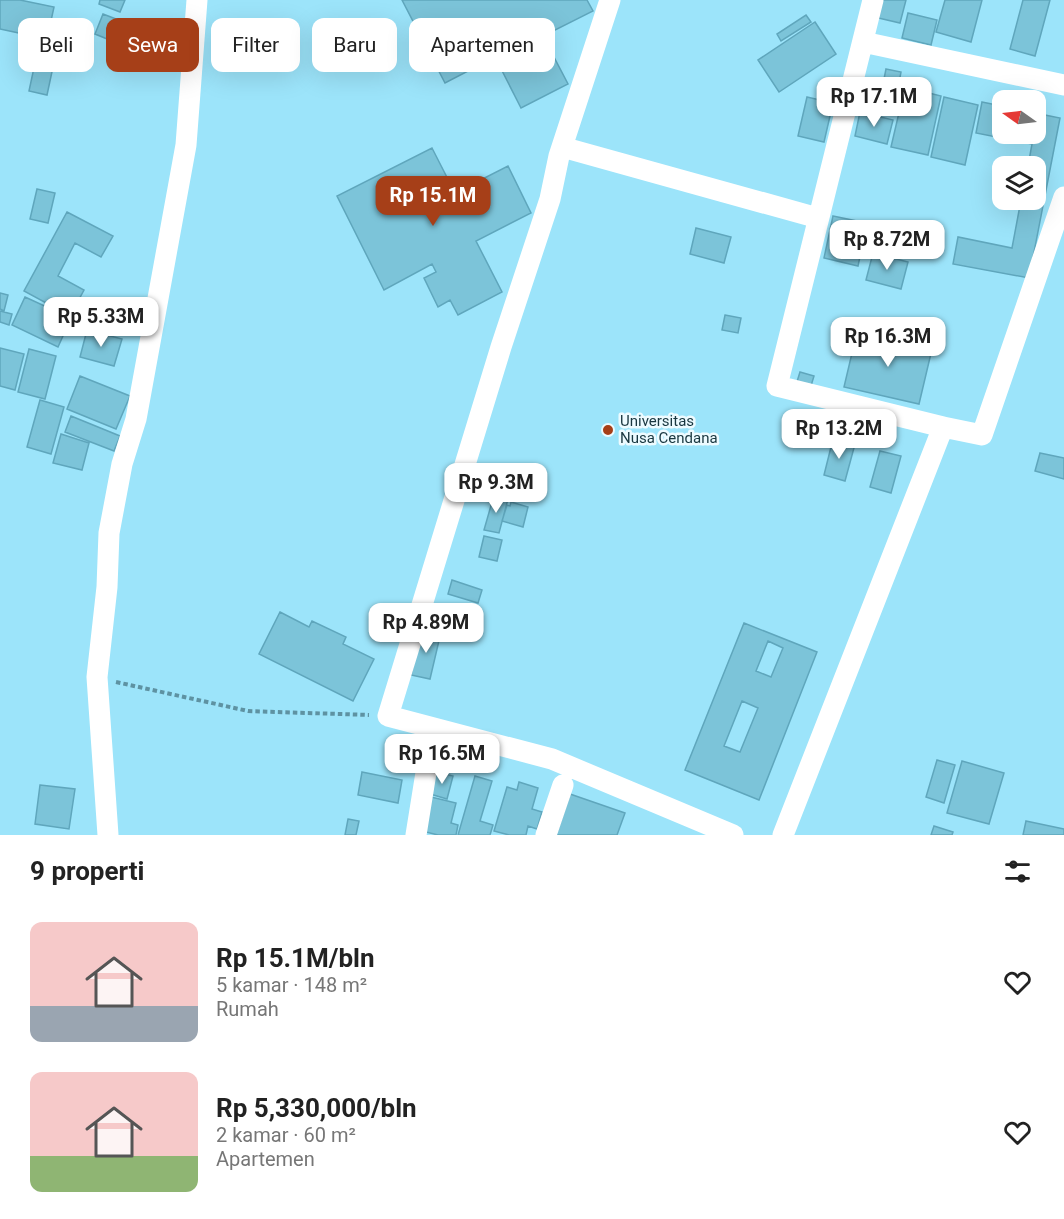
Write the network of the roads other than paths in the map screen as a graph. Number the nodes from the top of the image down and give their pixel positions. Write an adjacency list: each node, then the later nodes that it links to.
1 (197, 0): 12 (street)
2 (610, 0): 6 (street)
3 (873, 0): 4 (street)
4 (863, 42): 5 (street); 8 (street)
5 (1064, 85)
6 (562, 147): 8 (street); 15 (street)
7 (1064, 197): 9 (street)
8 (818, 218): 9 (street)
9 (943, 427): 16 (street)
10 (429, 754): 13 (street)
11 (563, 785): 14 (street)
12 (108, 835)
13 (416, 835)
14 (546, 835)
15 (733, 835)
16 (783, 835)

